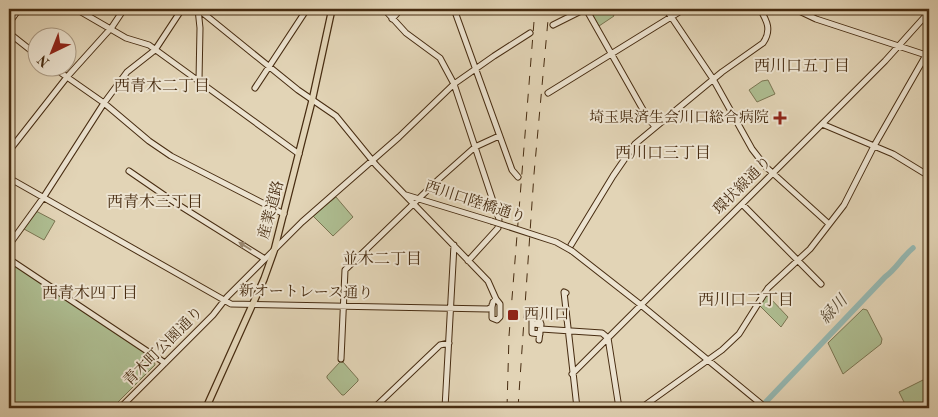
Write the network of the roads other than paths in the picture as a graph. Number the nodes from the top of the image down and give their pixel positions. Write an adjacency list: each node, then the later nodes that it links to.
1 (19, 9): 19 (street)
2 (76, 9): 21 (street)
3 (124, 9): 21 (street)
4 (182, 9): 26 (street)
5 (198, 9): 30 (street, 西川口陸橋通り); 35 (street)
6 (307, 9): 30 (street)
7 (332, 9): 39 (main road, 産業道路)
8 (384, 9): 18 (street)
9 (401, 9): 18 (street)
10 (454, 9): 31 (street)
11 (586, 9): 20 (street); 27 (street)
12 (666, 9): 17 (street)
13 (684, 9): 17 (street)
14 (760, 9): 34 (street)
15 (795, 9): 24 (street)
16 (929, 12): 24 (street, 環状線通り)
17 (671, 17): 27 (street); 34 (street)
18 (392, 19): 36 (street)
19 (9, 23)
20 (553, 25)
21 (111, 29): 26 (street); 29 (street)
22 (9, 33): 25 (street)
23 (530, 33): 31 (street, 青木町公園通り)
24 (899, 46): 28 (street); 41 (street, 環状線通り)
25 (28, 48)
26 (154, 50): 35 (street); 40 (street)
27 (612, 54): 38 (street); 42 (street)
28 (927, 56): 44 (street)
29 (78, 65)
30 (269, 67): 37 (street); 39 (street, 西川口陸橋通り)
31 (475, 68): 36 (street, 青木町公園通り); 43 (street)
32 (66, 78): 46 (street)
33 (68, 78): 40 (street)
34 (713, 79): 42 (street); 50 (street)
35 (199, 80): 47 (street)
36 (454, 84): 45 (street); 48 (street, 青木町公園通り)
37 (256, 88)
38 (548, 93)
39 (312, 101): 47 (main road, 産業道路); 48 (street, 西川口陸橋通り)
40 (104, 103): 55 (street); 59 (street)
41 (822, 124): 44 (street); 50 (street, 環状線通り)
42 (655, 127): 63 (street)
43 (499, 136): 45 (street); 52 (street)
44 (874, 146): 51 (street); 60 (street)
45 (475, 147): 56 (street); 68 (street)
46 (9, 151)
47 (299, 154): 59 (main road, 産業道路)
48 (372, 160): 54 (street, 西川口陸橋通り); 64 (street, 青木町公園通り)
49 (129, 171): 65 (street, one-way to 49)
50 (772, 174): 58 (street, 環状線通り); 60 (street)
51 (929, 176)
52 (518, 177)
53 (9, 178): 55 (street, 新オートレース通り)
54 (403, 193): 56 (street, 西川口陸橋通り); 57 (street)
55 (43, 198): 61 (street); 74 (street, 新オートレース通り)
56 (419, 198): 57 (street); 63 (street, 西川口陸橋通り, bridge)
57 (413, 204): 62 (street); 77 (street)
58 (742, 204): 67 (street); 75 (street, 環状線通り)
59 (284, 214): 64 (main road, 産業道路)
60 (829, 224): 67 (street)
61 (9, 245)
62 (454, 245): 68 (street); 78 (street)
63 (571, 248): 75 (street, 西川口陸橋通り)
64 (274, 251): 65 (street, 青木町公園通り); 70 (main road, 産業道路)
65 (265, 259): 69 (street, 青木町公園通り)
66 (9, 260): 86 (street)
67 (798, 260): 71 (street); 85 (street)
68 (468, 261): 73 (street)
69 (255, 269): 70 (street); 74 (street, 青木町公園通り)
70 (265, 275): 76 (main road, 産業道路)
71 (821, 284)
72 (566, 293): 81 (street)
73 (496, 300): 79 (street); 79 (street)
74 (224, 302): 76 (street, 新オートレース通り); 86 (street, 青木町公園通り)
75 (642, 305): 82 (street, 環状線通り); 85 (street, 西川口陸橋通り)
76 (252, 306): 77 (street, 新オートレース通り); 90 (main road, 産業道路)
77 (343, 307): 78 (street, 新オートレース通り); 84 (street)
78 (450, 308): 79 (street, 新オートレース通り); 83 (street)
79 (489, 309)
80 (541, 330): 80 (street); 81 (street)
81 (568, 331): 82 (street); 87 (street)
82 (608, 338): 87 (street, 環状線通り); 94 (street)
83 (448, 343): 91 (street); 92 (street)
84 (342, 359)
85 (708, 360): 88 (street, 西川口陸橋通り); 95 (street)
86 (165, 363): 89 (street, 青木町公園通り)
87 (572, 374): 93 (street)
88 (763, 406)
89 (120, 408)
90 (206, 408)
91 (374, 408)
92 (445, 408)
93 (577, 408)
94 (619, 408)
95 (641, 408)

